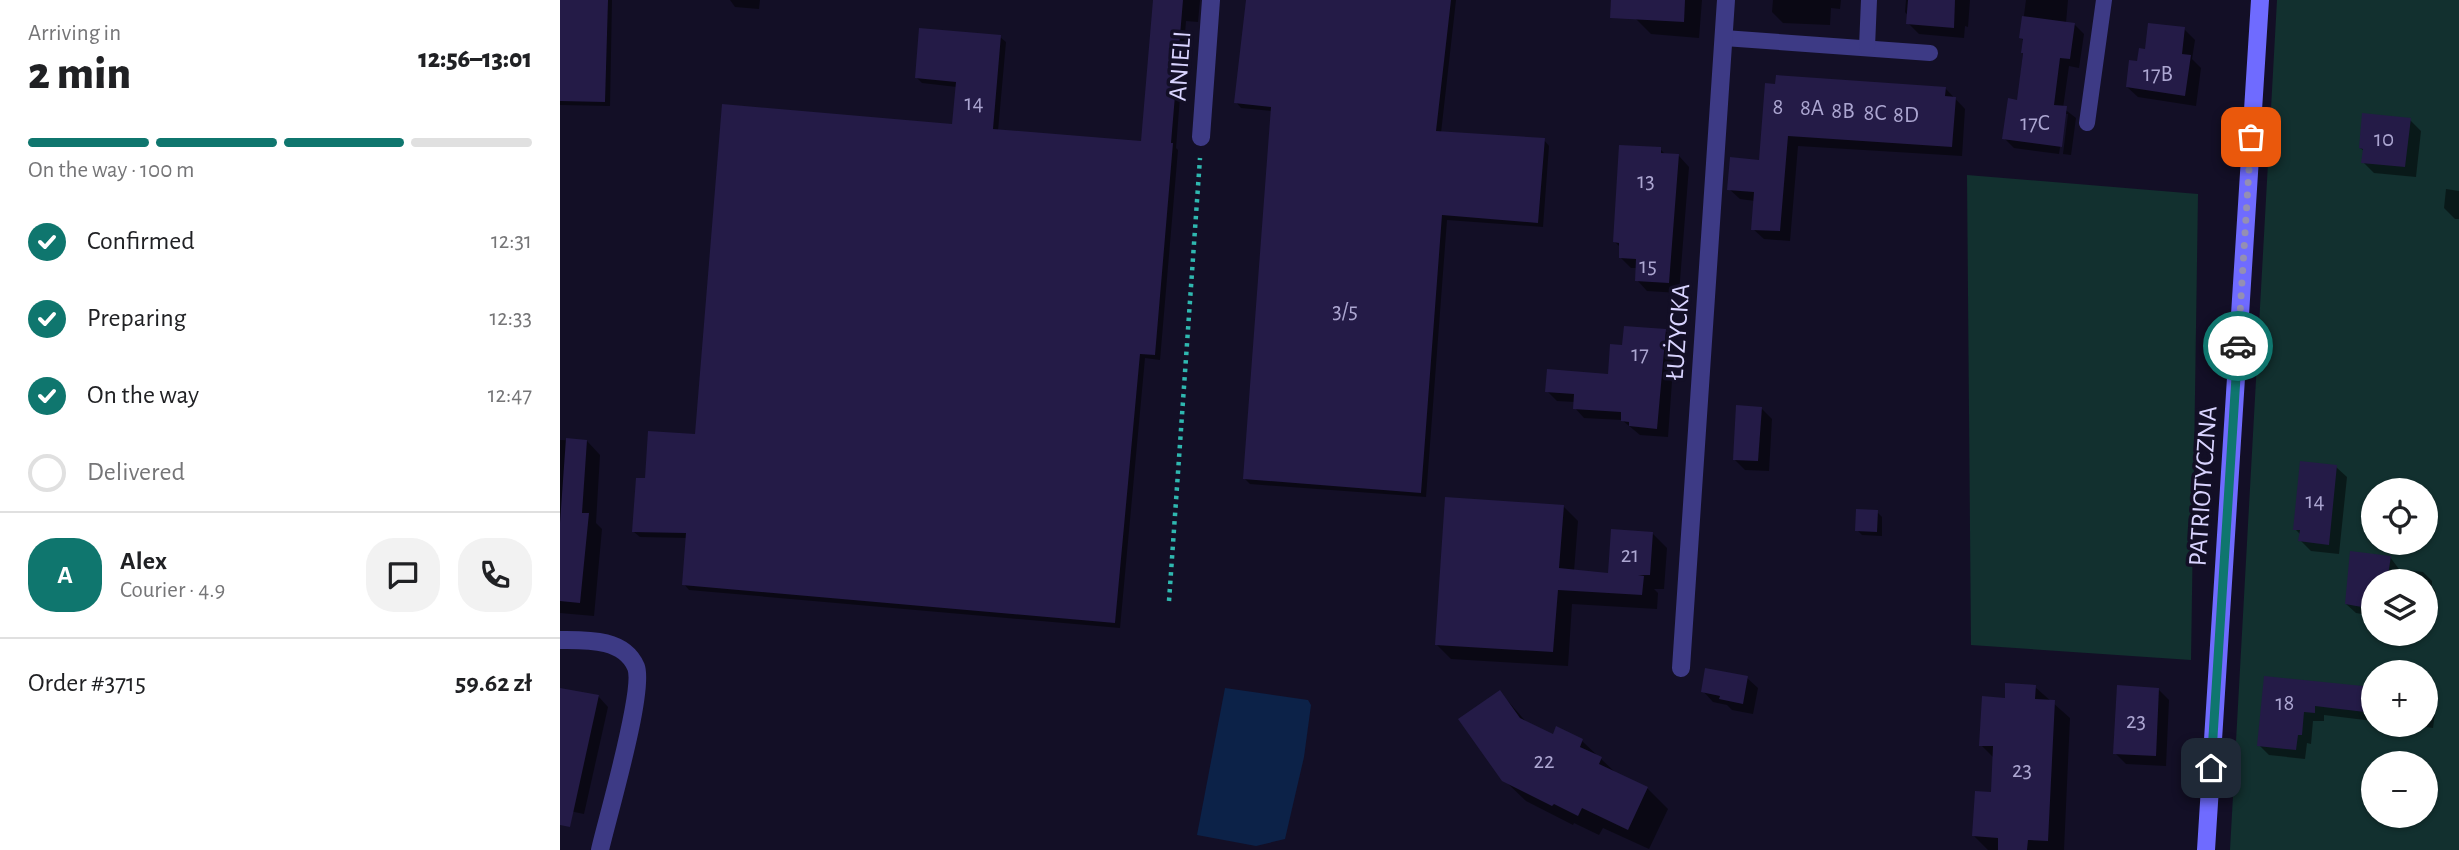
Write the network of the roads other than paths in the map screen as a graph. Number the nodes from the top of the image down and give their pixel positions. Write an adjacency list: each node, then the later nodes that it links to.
1 (1211, 0): 10 (street, ANIELI)
2 (1726, 0): 6 (street, ŁUŻYCKA)
3 (1869, 0): 7 (lane)
4 (2105, 0): 9 (lane)
5 (2260, 0): 14 (street, PATRIOTYCZNA)
6 (1724, 38): 7 (lane); 12 (street, ŁUŻYCKA)
7 (1867, 47): 8 (lane)
8 (1930, 53)
9 (2087, 123)
10 (1202, 136)
11 (560, 640): 13 (street)
12 (1681, 668)
13 (600, 850)
14 (2206, 850)

